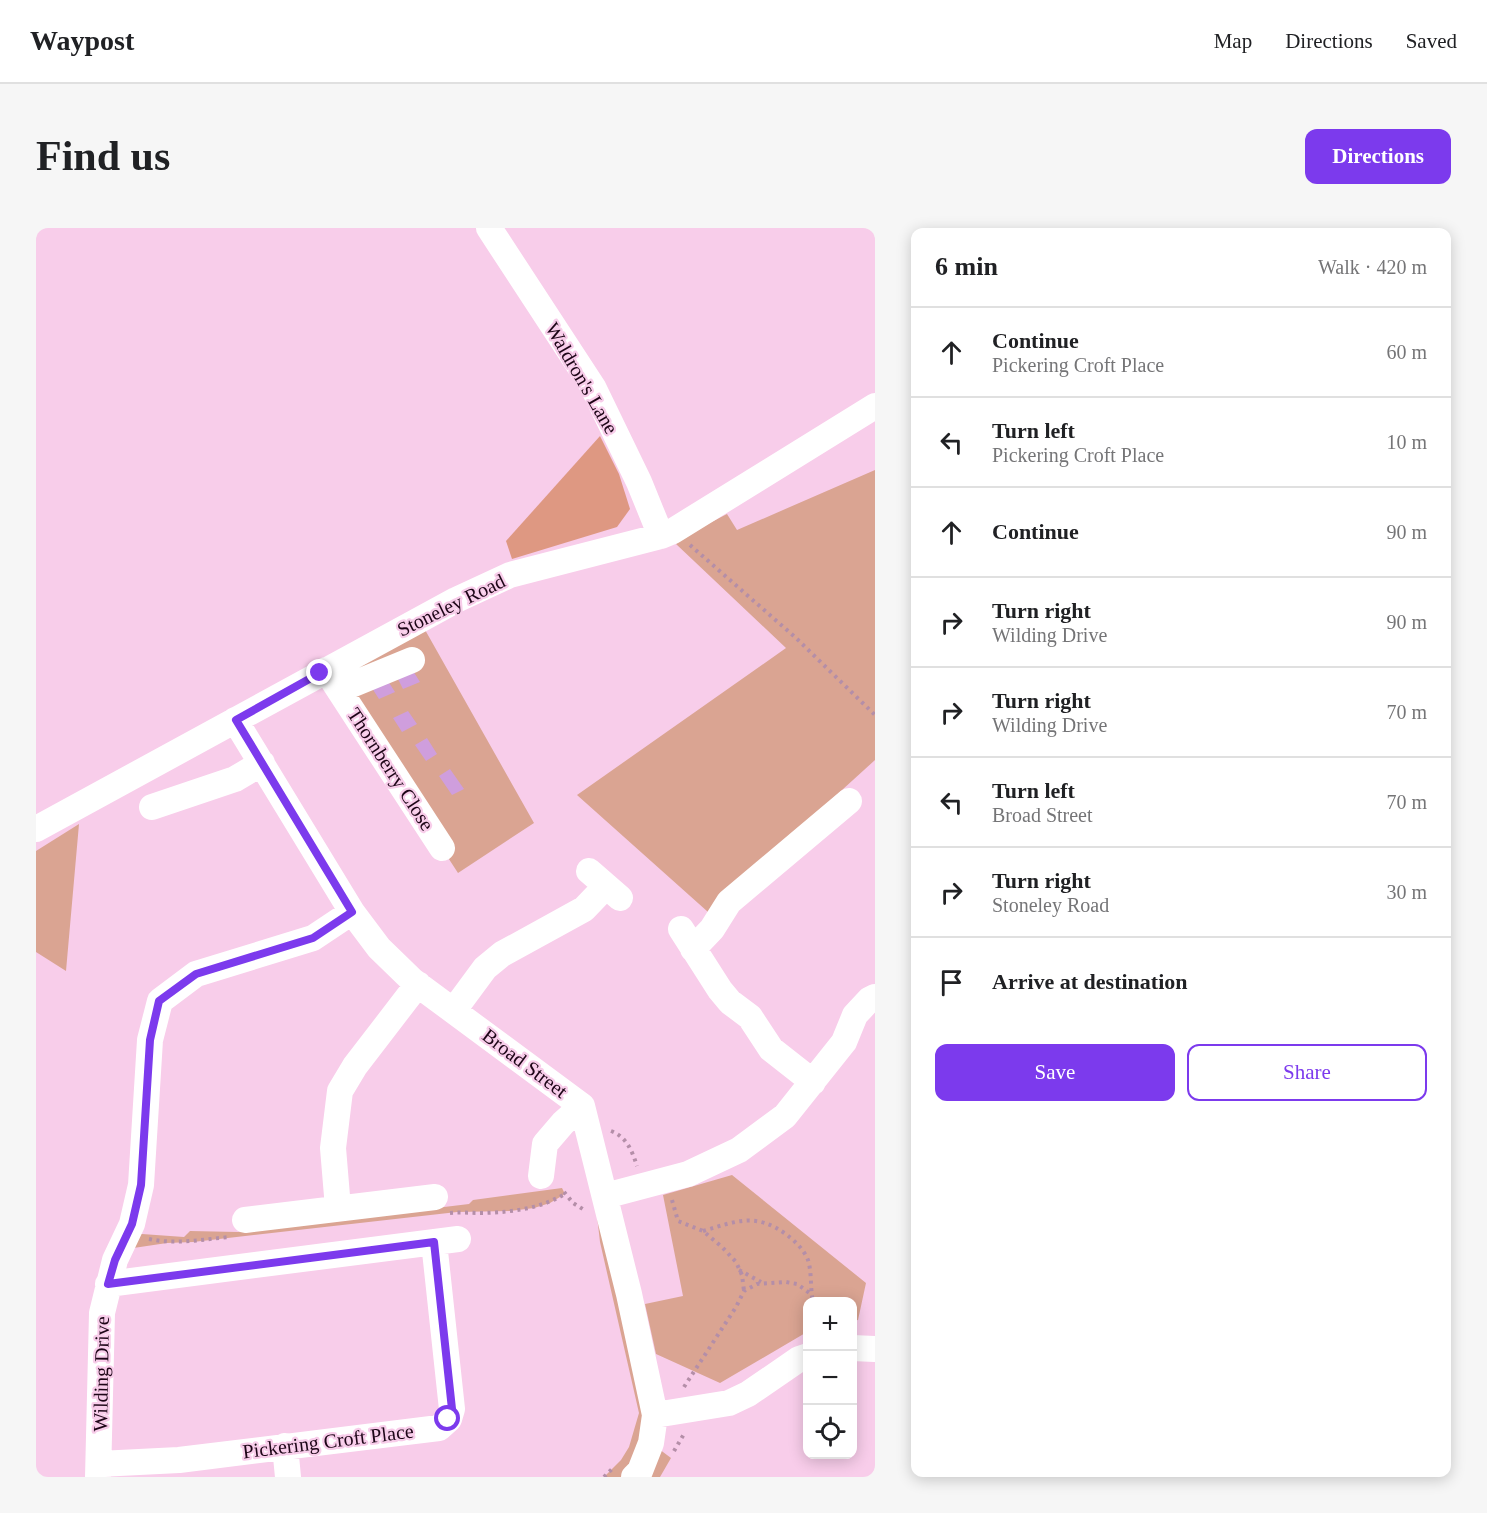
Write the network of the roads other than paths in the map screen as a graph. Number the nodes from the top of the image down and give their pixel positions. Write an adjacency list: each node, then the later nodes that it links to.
1 (489, 228): 3 (street, Waldron's Lane)
2 (875, 406): 3 (street, Stoneley Road)
3 (667, 533): 5 (street, Stoneley Road)
4 (412, 660): 5 (street, Thornberry Close)
5 (333, 680): 6 (street, Stoneley Road); 11 (street, Thornberry Close)
6 (236, 720): 7 (street, Broad Street); 10 (street, Stoneley Road)
7 (262, 763): 9 (street); 13 (street, Broad Street)
8 (849, 801): 17 (street)
9 (152, 807)
10 (36, 829)
11 (442, 848)
12 (605, 885): 16 (street)
13 (352, 912): 14 (street, Broad Street); 24 (street, Wilding Drive)
14 (418, 984): 16 (street, Broad Street); 22 (street)
15 (875, 997): 17 (street)
16 (454, 1011): 18 (street, Broad Street)
17 (813, 1082): 20 (street)
18 (582, 1106): 19 (street); 20 (street, Broad Street)
19 (541, 1176)
20 (604, 1196): 28 (street, Broad Street)
21 (435, 1197): 22 (street)
22 (349, 1207): 23 (street)
23 (246, 1220)
24 (108, 1284): 29 (street, Pickering Croft Place); 30 (street, Wilding Drive)
25 (857, 1348): 26 (street)
26 (875, 1349)
27 (803, 1358): 28 (street)
28 (661, 1414): 32 (street, Broad Street)
29 (285, 1446): 30 (street, Pickering Croft Place); 31 (street)
30 (99, 1471)
31 (288, 1477)
32 (634, 1477)

